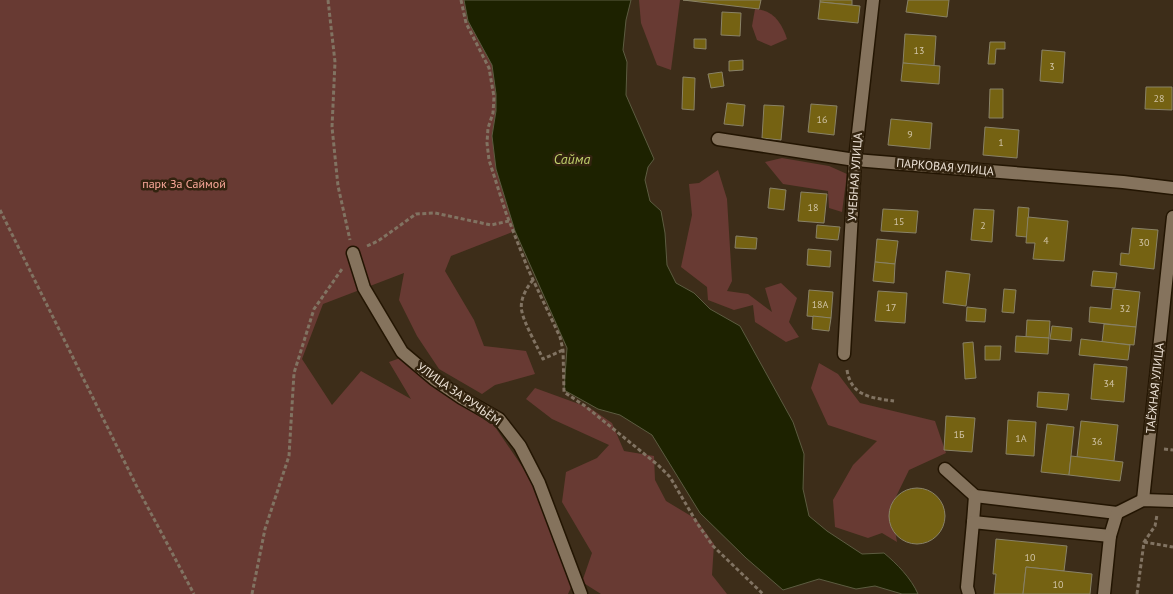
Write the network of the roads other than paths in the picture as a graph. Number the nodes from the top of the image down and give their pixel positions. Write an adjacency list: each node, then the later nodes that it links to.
1 (873, 0): 3 (street, УЧЕБНАЯ УЛИЦА)
2 (718, 139): 3 (street, ПАРКОВАЯ УЛИЦА)
3 (855, 160): 4 (street, ПАРКОВАЯ УЛИЦА); 7 (street, УЧЕБНАЯ УЛИЦА)
4 (1173, 188)
5 (1173, 217): 10 (street, ТАЁЖНАЯ УЛИЦА)
6 (353, 253): 15 (street, УЛИЦА ЗА РУЧЬЁМ)
7 (844, 354)
8 (945, 469): 9 (street)
9 (975, 496): 12 (street); 13 (street)
10 (1144, 500): 11 (street); 12 (street)
11 (1173, 501)
12 (1117, 513): 14 (street)
13 (974, 522): 14 (street); 16 (street)
14 (1110, 536): 17 (street)
15 (582, 594)
16 (969, 594)
17 (1104, 594)

